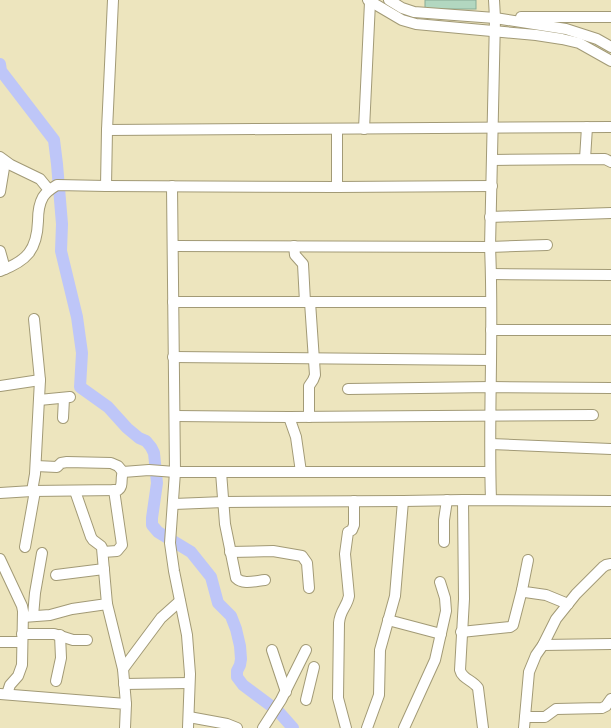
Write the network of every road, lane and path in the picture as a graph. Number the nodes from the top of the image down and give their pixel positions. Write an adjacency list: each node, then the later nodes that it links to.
1 (113, 0): 14 (street)
2 (389, 0): 6 (street)
3 (494, 0): 6 (street)
4 (369, 1): 7 (street); 13 (street)
5 (611, 17): 6 (street)
6 (500, 19): 7 (street); 8 (street)
7 (494, 32): 9 (street); 10 (street)
8 (611, 47)
9 (611, 61)
10 (492, 127): 11 (street); 13 (street); 18 (street)
11 (587, 127): 12 (street); 17 (street)
12 (611, 127)
13 (364, 129): 15 (street)
14 (107, 130): 15 (street); 21 (street)
15 (337, 130): 24 (street)
16 (3, 159): 20 (street); 25 (street)
17 (585, 159): 18 (street); 19 (street)
18 (492, 160): 23 (street)
19 (611, 162)
20 (57, 186): 21 (street); 33 (street)
21 (106, 186): 22 (street)
22 (172, 186): 24 (street); 29 (street)
23 (492, 186): 24 (street); 27 (street)
24 (337, 187)
25 (0, 192)
26 (611, 214): 27 (street)
27 (490, 217): 31 (street)
28 (547, 245): 31 (street)
29 (173, 246): 30 (street); 36 (street)
30 (294, 246): 31 (street); 37 (street)
31 (490, 246): 34 (street)
32 (0, 251): 33 (street)
33 (2, 270)
34 (491, 274): 35 (street); 38 (street)
35 (611, 274)
36 (174, 302): 37 (street); 42 (street)
37 (308, 302): 38 (street); 43 (street)
38 (491, 302): 40 (street)
39 (34, 319): 45 (street)
40 (491, 330): 41 (street); 44 (street)
41 (611, 330)
42 (174, 358): 43 (street); 53 (street)
43 (314, 358): 44 (street); 55 (street)
44 (491, 360): 47 (street)
45 (40, 380): 46 (street); 50 (street)
46 (0, 386)
47 (491, 388): 48 (street); 49 (street); 51 (street)
48 (611, 388)
49 (348, 389)
50 (39, 400): 56 (street); 59 (street)
51 (490, 415): 52 (street); 55 (street); 57 (street)
52 (593, 415)
53 (175, 416): 54 (street); 61 (street)
54 (289, 417): 55 (street); 63 (street)
55 (309, 417)
56 (63, 418)
57 (491, 444): 58 (street); 64 (street)
58 (611, 449)
59 (36, 466): 60 (street); 66 (street)
60 (123, 472): 61 (street); 65 (street)
61 (175, 472): 62 (street); 76 (street)
62 (221, 472): 63 (street); 75 (street)
63 (301, 472): 64 (street)
64 (490, 472): 71 (street)
65 (114, 490): 67 (street); 79 (street)
66 (33, 491): 67 (street); 68 (street); 78 (street)
67 (75, 491): 79 (street)
68 (0, 493)
69 (447, 500): 70 (street); 73 (street); 77 (street)
70 (463, 500): 71 (street); 92 (street)
71 (491, 500): 74 (street)
72 (354, 501): 73 (street); 75 (street); 126 (street)
73 (403, 501): 97 (street)
74 (611, 501)
75 (224, 502): 76 (street); 80 (street)
76 (174, 504): 91 (street)
77 (444, 542)
78 (25, 547)
79 (103, 552): 85 (street)
80 (230, 552): 87 (street); 89 (street)
81 (42, 553): 96 (street)
82 (0, 559): 96 (street)
83 (528, 560): 90 (street)
84 (611, 564): 94 (street)
85 (104, 569): 86 (street); 93 (street)
86 (56, 575)
87 (265, 580)
88 (440, 582): 95 (street)
89 (309, 588)
90 (522, 590): 94 (street); 98 (street)
91 (180, 601): 109 (street); 113 (street)
92 (463, 603): 95 (street); 98 (street)
93 (107, 604): 96 (street); 109 (street)
94 (568, 604): 105 (street)
95 (446, 605): 99 (street)
96 (28, 616): 101 (street)
97 (388, 620): 99 (street); 127 (street)
98 (461, 632): 129 (street)
99 (440, 634): 128 (street)
100 (60, 635): 101 (street); 102 (street); 112 (street)
101 (22, 638): 103 (street); 115 (street)
102 (86, 640)
103 (0, 642)
104 (611, 644): 105 (street)
105 (543, 645): 121 (street)
106 (272, 650): 116 (street)
107 (306, 650): 110 (street)
108 (314, 667): 111 (street)
109 (123, 669): 114 (street)
110 (295, 673): 111 (street); 116 (street)
111 (311, 679): 118 (street)
112 (56, 682)
113 (190, 683): 114 (street); 120 (street)
114 (124, 684): 119 (street)
115 (3, 694): 119 (street)
116 (284, 696): 125 (street)
117 (611, 699): 121 (street)
118 (306, 700)
119 (126, 704): 123 (street)
120 (189, 717): 122 (street); 124 (street)
121 (525, 717): 130 (street)
122 (233, 727)
123 (125, 728)
124 (188, 728)
125 (262, 728)
126 (346, 728)
127 (367, 728)
128 (404, 728)
129 (483, 728)
130 (524, 728)

